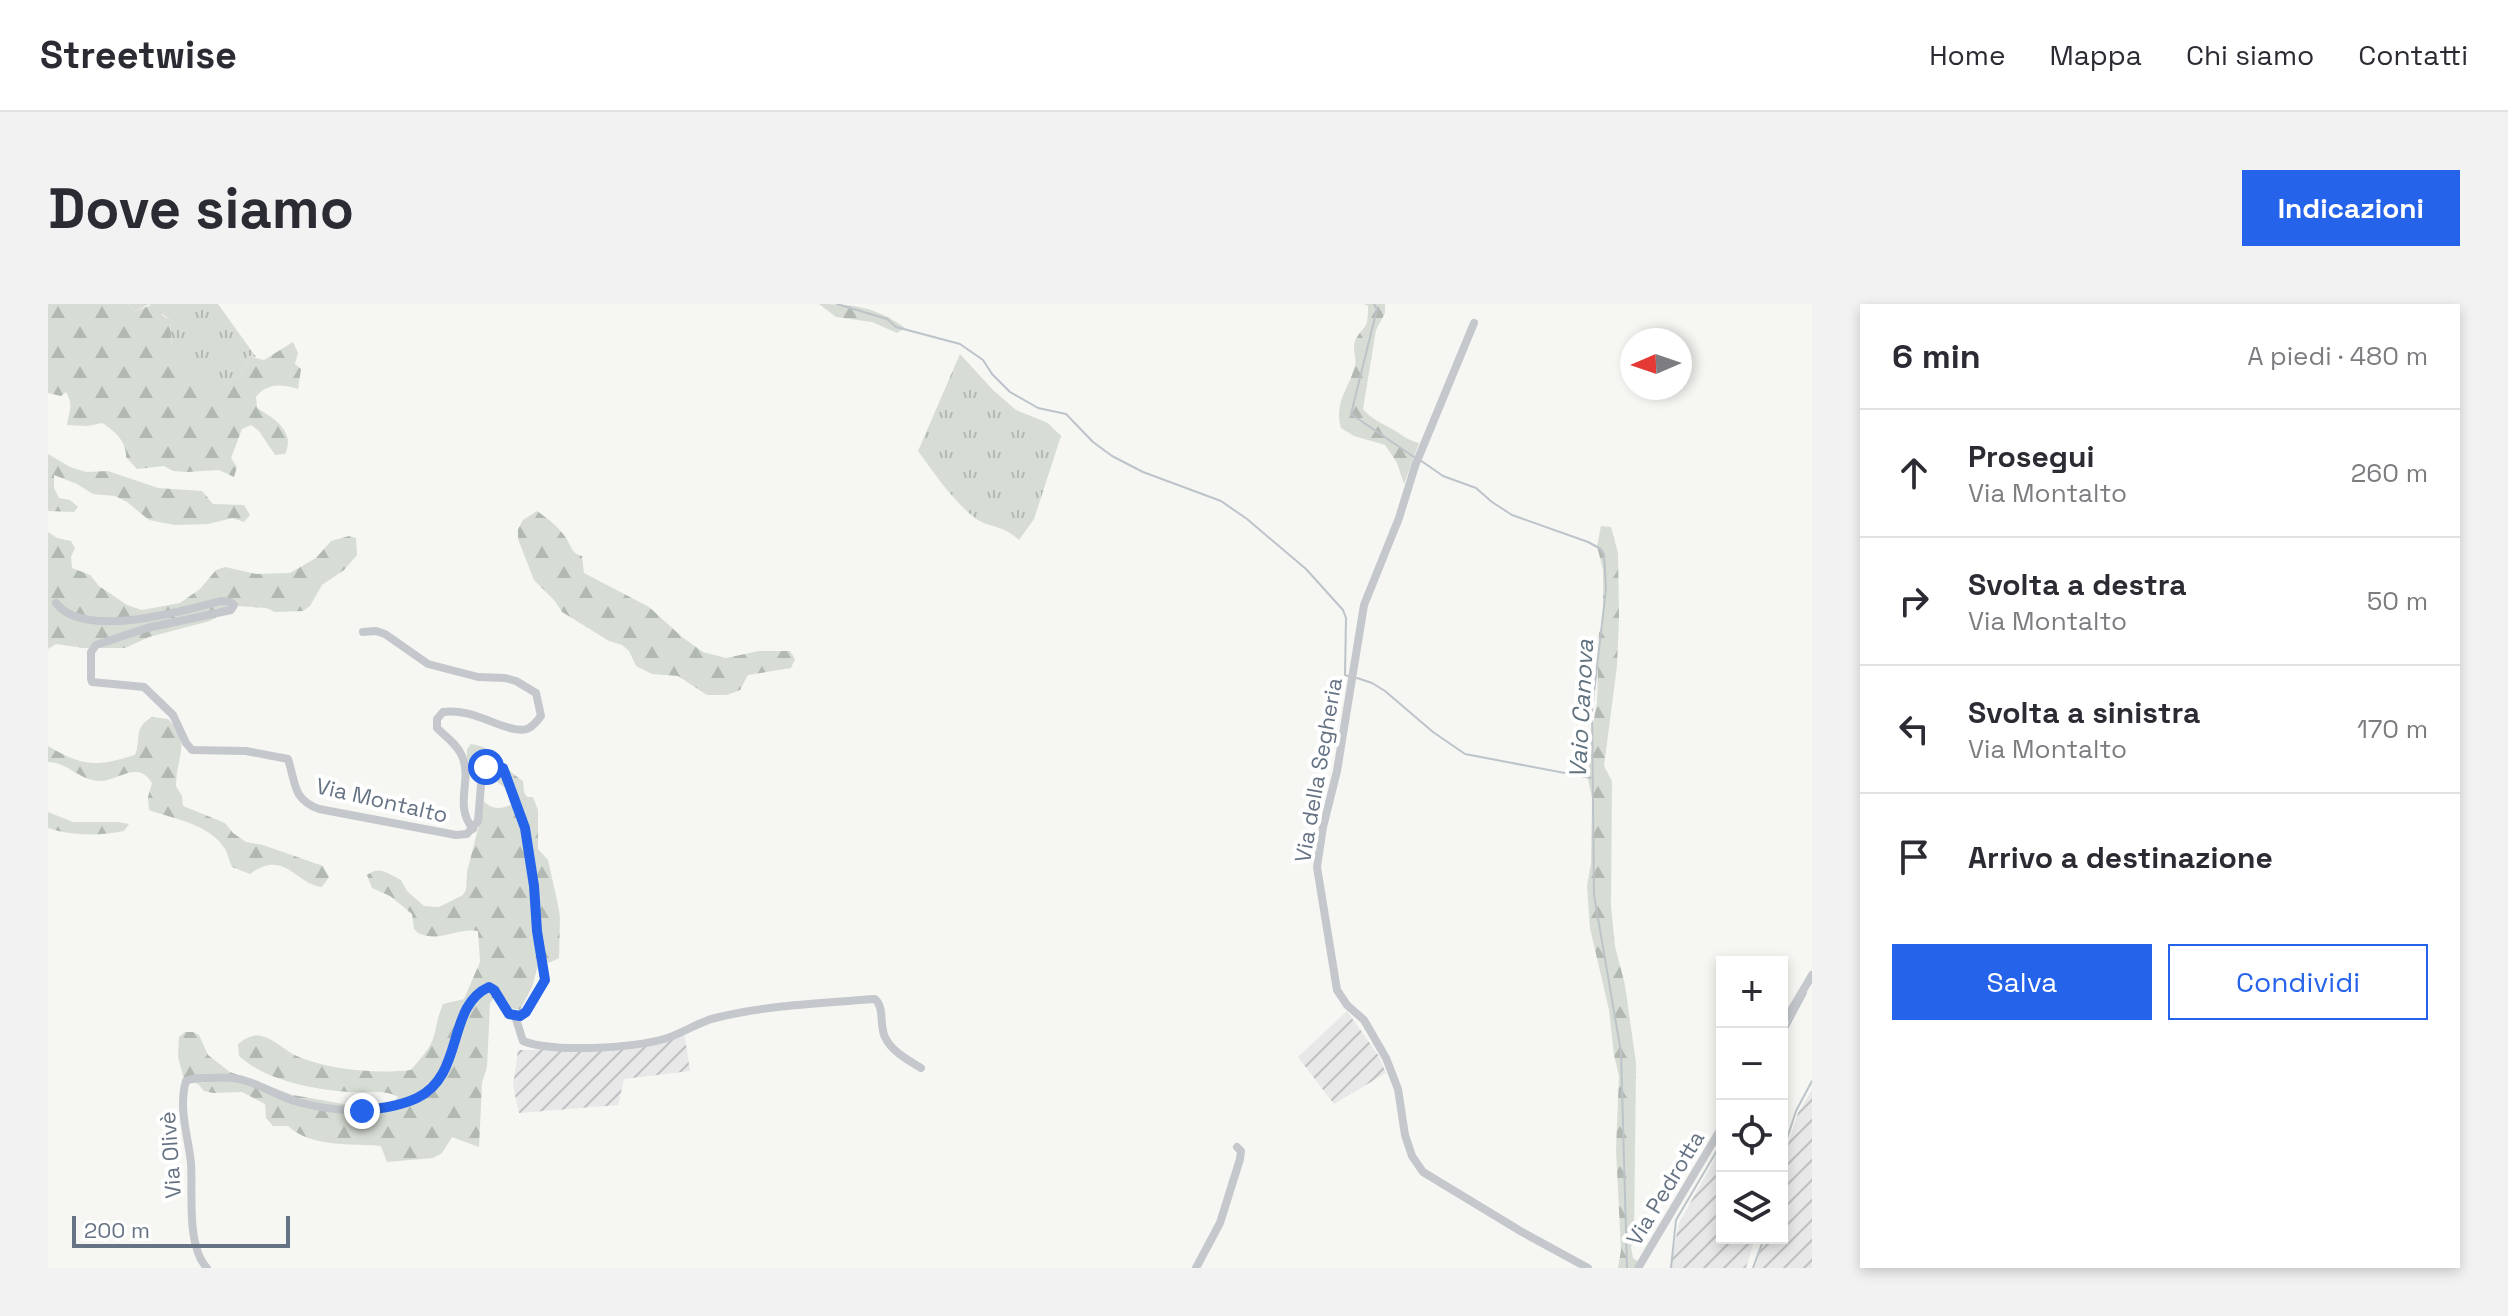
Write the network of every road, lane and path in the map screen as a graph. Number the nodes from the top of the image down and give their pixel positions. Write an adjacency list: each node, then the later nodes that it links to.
1 (1474, 323): 13 (street, Via della Segheria)
2 (56, 603): 4 (street, Via Montalto)
3 (363, 632): 4 (street, Via Montalto)
4 (473, 829): 6 (street, Via Montalto)
5 (1812, 975): 7 (street)
6 (515, 1016): 8 (street); 11 (street, Via Olivè)
7 (1788, 1016)
8 (921, 1068)
9 (1716, 1137): 14 (street, Via Pedrotta)
10 (1237, 1147): 12 (street)
11 (207, 1268)
12 (1196, 1268)
13 (1588, 1268)
14 (1638, 1268)

